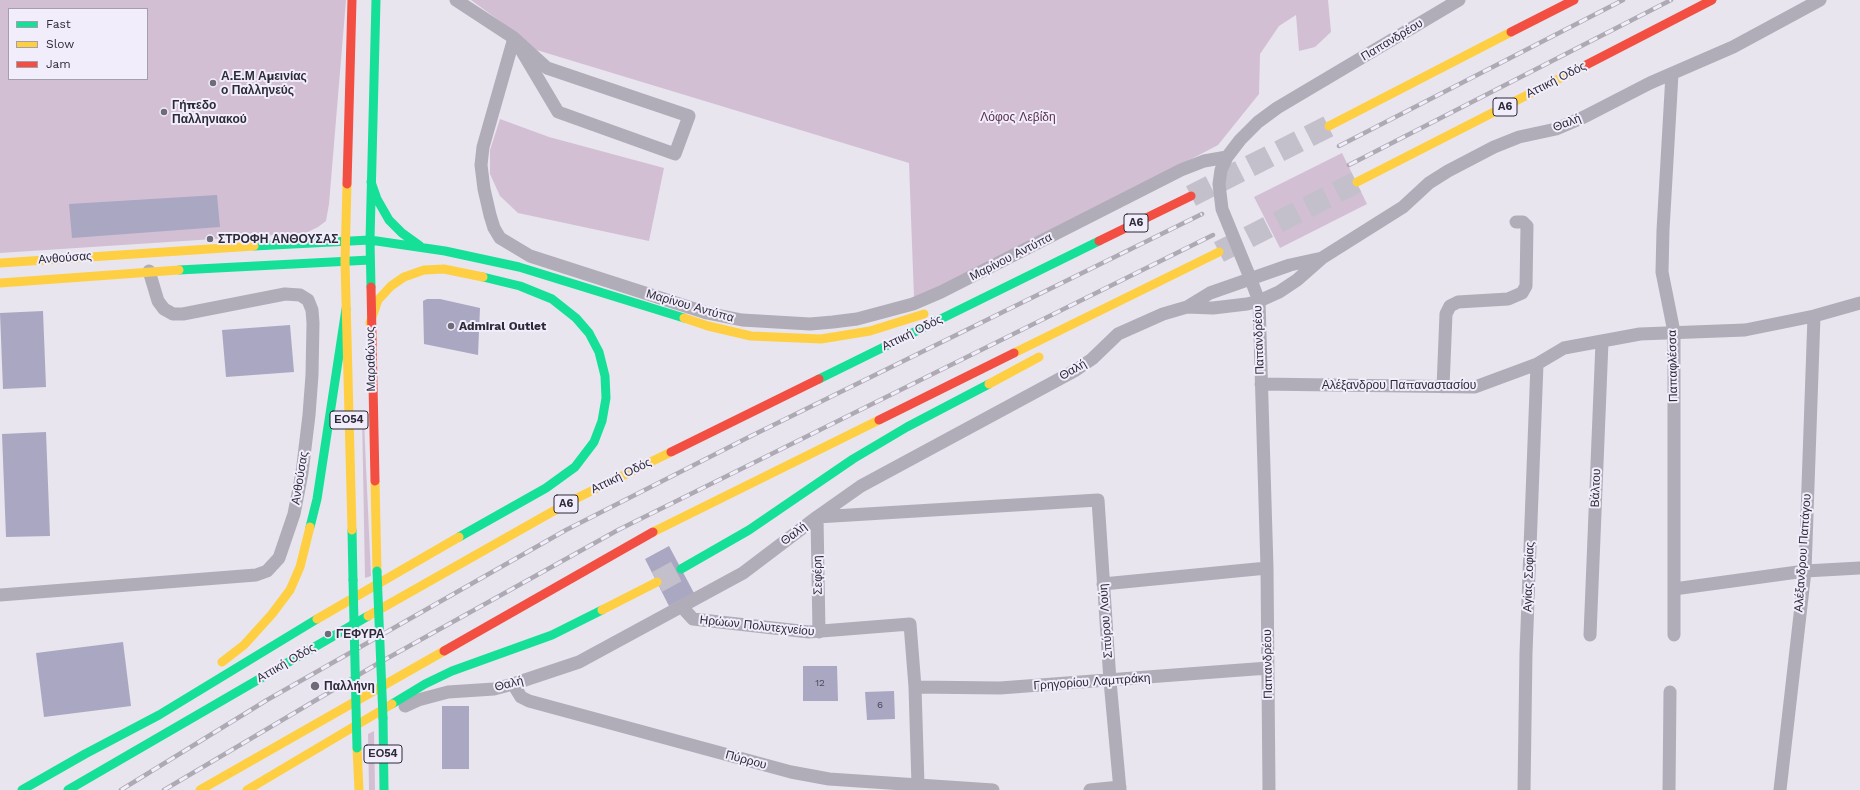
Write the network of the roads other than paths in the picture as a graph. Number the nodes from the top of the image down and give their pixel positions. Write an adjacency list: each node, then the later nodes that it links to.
1 (352, 0): 16 (main road, Μαραθώνος / ΕΟ54)
2 (376, 0): 12 (main road, Μαραθώνος / ΕΟ54)
3 (1459, 0): 11 (street, Παπανδρέου)
4 (1574, 0): 10 (main road)
5 (1820, 0): 9 (street, Θαλή)
6 (1716, 1): 13 (main road, Αττική Οδός / Α6)
7 (464, 2): 8 (street)
8 (514, 38): 8 (street); 11 (street, Μαρίνου Αντύπα)
9 (1672, 74): 20 (street, Θαλή); 36 (street, Παπαφλέσσα)
10 (1329, 126)
11 (1227, 157): 25 (street, Παπανδρέου)
12 (371, 182): 17 (main road, Μαραθώνος / ΕΟ54); 18 (main road)
13 (1357, 182)
14 (1191, 196): 19 (main road, Αττική Οδός / Α6)
15 (1516, 222): 41 (street)
16 (346, 240): 17 (main road, Ανθούσας); 22 (main road, Μαραθώνος / ΕΟ54); 23 (main road, Ανθούσας)
17 (370, 240): 18 (main road, Ανθούσας); 21 (main road, Μαραθώνος / ΕΟ54)
18 (421, 247): 33 (main road, Ανθούσας)
19 (1081, 251): 27 (main road); 67 (main road, Αττική Οδός / Α6)
20 (1322, 258): 25 (street, Θαλή); 28 (street, Θαλή)
21 (370, 260): 22 (main road, Ανθούσας); 35 (main road, Μαραθώνος / ΕΟ54)
22 (345, 261): 24 (main road, Ανθούσας); 32 (main road, Μαραθώνος / ΕΟ54)
23 (0, 263)
24 (149, 271): 26 (main road, Ανθούσας); 50 (street, Ανθούσας)
25 (1251, 280): 28 (street, Παπανδρέου); 31 (street, Θαλή)
26 (0, 283)
27 (965, 297)
28 (1258, 301): 31 (street, Θαλή); 40 (street, Παπανδρέου)
29 (1140, 302): 68 (main road)
30 (1860, 303): 34 (street, Αλέξανδρου Παπαναστασίου)
31 (1187, 307): 42 (street, Θαλή)
32 (346, 309): 55 (main road); 70 (main road, Μαραθώνος / ΕΟ54, bridge)
33 (934, 310)
34 (1814, 316): 36 (street, Αλέξανδρου Παπαναστασίου); 46 (street, Αλέξανδρου Παπάγου)
35 (370, 323): 62 (main road, Μαραθώνος / ΕΟ54, bridge); 63 (main road)
36 (1674, 332): 37 (street, Αλέξανδρου Παπαναστασίου); 49 (street, Παπαφλέσσα)
37 (1602, 342): 39 (street, Αλέξανδρου Παπαναστασίου); 53 (street, Βάλτου)
38 (1044, 354): 45 (main road)
39 (1537, 364): 41 (street, Αλέξανδρου Παπαναστασίου); 75 (street, Αγίας Σοφίας)
40 (1261, 384): 41 (street, Αλέξανδρου Παπαναστασίου); 43 (street, Παπανδρέου)
41 (1443, 387)
42 (816, 517): 48 (street, Σπύρου Λούη); 51 (street, Θαλή); 52 (street, Σεφέρη)
43 (1267, 568): 48 (street); 56 (street, Παπανδρέου)
44 (1860, 568): 46 (street)
45 (681, 569)
46 (1805, 571): 49 (street); 77 (street, Αλέξανδρου Παπάγου)
47 (657, 582): 69 (main road)
48 (1103, 584): 57 (street, Σπύρου Λούη)
49 (1674, 588): 54 (street, Παπαφλέσσα)
50 (0, 595)
51 (682, 607): 52 (street, Ηρώων Πολυτεχνείου); 58 (street, Θαλή)
52 (819, 632): 59 (street, Ηρώων Πολυτεχνείου)
53 (1590, 634)
54 (1674, 635)
55 (214, 668)
56 (1268, 668): 57 (street, Γρηγορίου Λαμπράκη); 74 (street, Παπανδρέου)
57 (1110, 681): 59 (street, Γρηγορίου Λαμπράκη); 65 (street, Σπύρου Λούη)
58 (513, 684): 62 (street, Θαλή); 64 (street, Πύρρου)
59 (915, 687): 64 (street)
60 (182, 690): 63 (main road)
61 (1670, 692): 76 (street)
62 (383, 718): 71 (main road, Μαραθώνος / ΕΟ54)
63 (85, 754): 66 (main road)
64 (918, 785): 72 (street, Πύρρου)
65 (1120, 788): 73 (street)
66 (22, 790)
67 (68, 790)
68 (200, 790)
69 (247, 790)
70 (359, 790)
71 (384, 790)
72 (993, 790)
73 (1090, 790)
74 (1269, 790)
75 (1524, 790)
76 (1669, 790)
77 (1780, 790)

